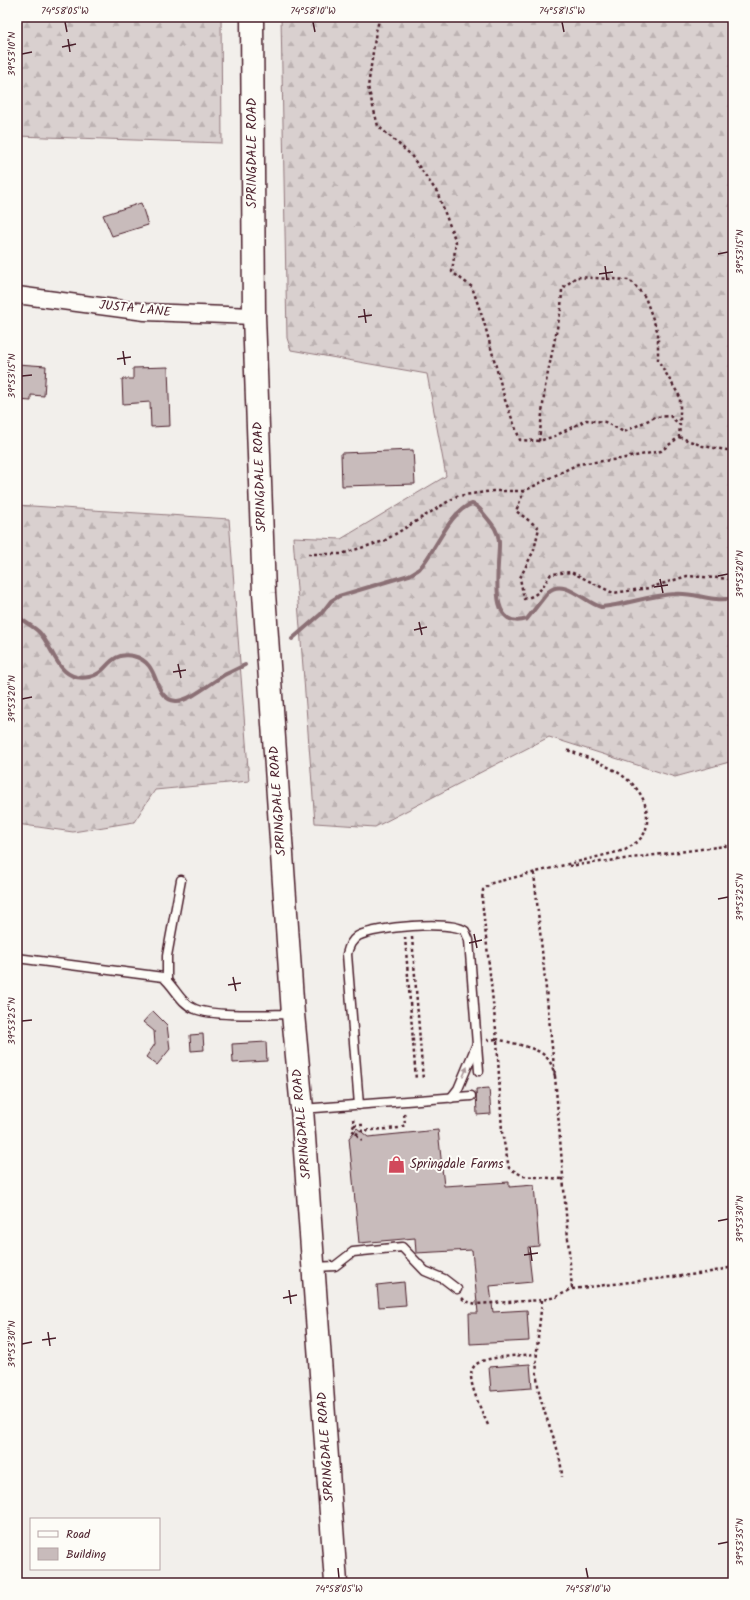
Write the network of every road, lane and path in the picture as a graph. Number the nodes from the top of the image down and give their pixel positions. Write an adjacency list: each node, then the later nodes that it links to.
1 (252, 17): 4 (main road, SPRINGDALE ROAD)
2 (380, 17): 7 (path)
3 (17, 295): 4 (street, JUSTA LANE)
4 (254, 316): 27 (main road, SPRINGDALE ROAD)
5 (680, 425): 6 (path); 7 (path); 7 (path)
6 (679, 437): 8 (path); 9 (path)
7 (539, 440)
8 (733, 446)
9 (524, 491): 10 (path); 11 (path)
10 (308, 554)
11 (733, 579)
12 (567, 750): 14 (path)
13 (733, 845): 14 (path)
14 (556, 867): 15 (path)
15 (534, 873): 30 (path); 35 (path)
16 (181, 880): 22 (lane)
17 (406, 933): 21 (path)
18 (410, 933): 19 (path)
19 (413, 957): 21 (path); 23 (path)
20 (17, 958): 22 (lane)
21 (407, 958): 24 (path)
22 (167, 980): 27 (lane)
23 (415, 981): 24 (path); 25 (path)
24 (409, 982): 26 (path)
25 (417, 1005): 26 (path); 28 (path)
26 (410, 1006): 29 (path)
27 (293, 1014): 41 (main road, SPRINGDALE ROAD)
28 (419, 1029): 29 (path); 33 (path)
29 (412, 1030): 32 (path)
30 (497, 1039): 31 (path); 35 (path); 50 (path)
31 (476, 1043): 34 (lane); 39 (lane, one-way to 31); 40 (lane)
32 (414, 1054): 33 (path); 36 (path)
33 (421, 1054): 37 (path)
34 (479, 1071)
35 (555, 1076): 50 (path)
36 (416, 1080)
37 (423, 1080)
38 (471, 1096): 39 (lane)
39 (452, 1098): 40 (lane)
40 (359, 1105): 41 (lane)
41 (302, 1109): 51 (main road, SPRINGDALE ROAD)
42 (353, 1119): 46 (path)
43 (362, 1125): 44 (path); 46 (path); 47 (path)
44 (366, 1125)
45 (405, 1125): 47 (path)
46 (354, 1126): 48 (path)
47 (362, 1131): 48 (path)
48 (356, 1135): 49 (path)
49 (362, 1140)
50 (564, 1179): 54 (path)
51 (313, 1267): 53 (lane); 59 (main road, SPRINGDALE ROAD)
52 (733, 1267): 54 (path)
53 (457, 1289): 55 (path)
54 (572, 1289): 55 (path)
55 (542, 1300): 56 (path)
56 (536, 1354): 57 (path); 58 (path)
57 (488, 1425)
58 (562, 1476)
59 (336, 1583)

